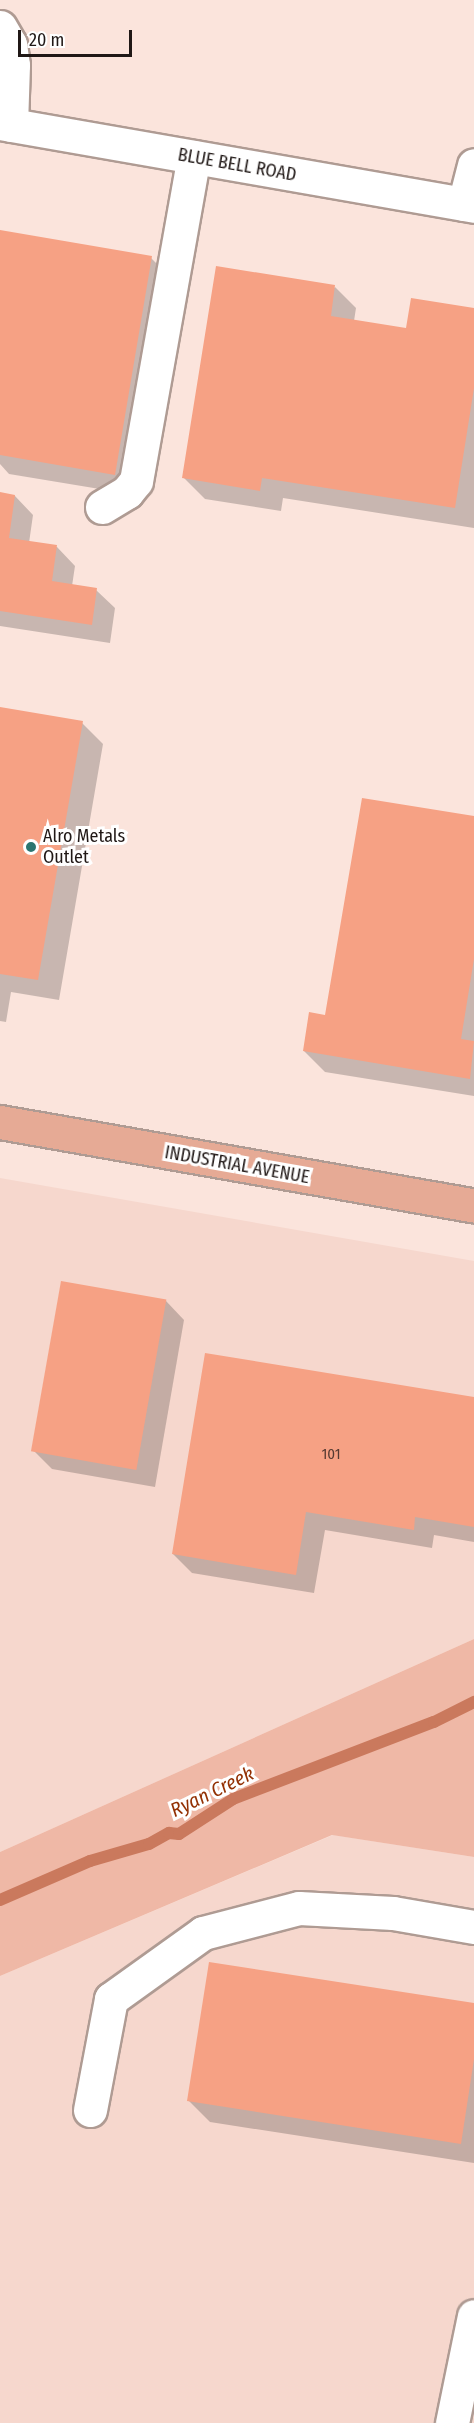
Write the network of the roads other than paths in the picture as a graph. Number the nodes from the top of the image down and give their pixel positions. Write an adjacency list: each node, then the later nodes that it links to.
1 (0, 27): 2 (street)
2 (6, 124): 3 (street, BLUE BELL ROAD)
3 (194, 157): 5 (street, BLUE BELL ROAD); 6 (street)
4 (474, 165): 5 (street)
5 (469, 205)
6 (102, 507)
7 (0, 1122): 8 (main road, INDUSTRIAL AVENUE)
8 (474, 1206)
9 (474, 1927): 10 (street)
10 (90, 2110)
11 (474, 2316): 12 (street)
12 (452, 2423)

